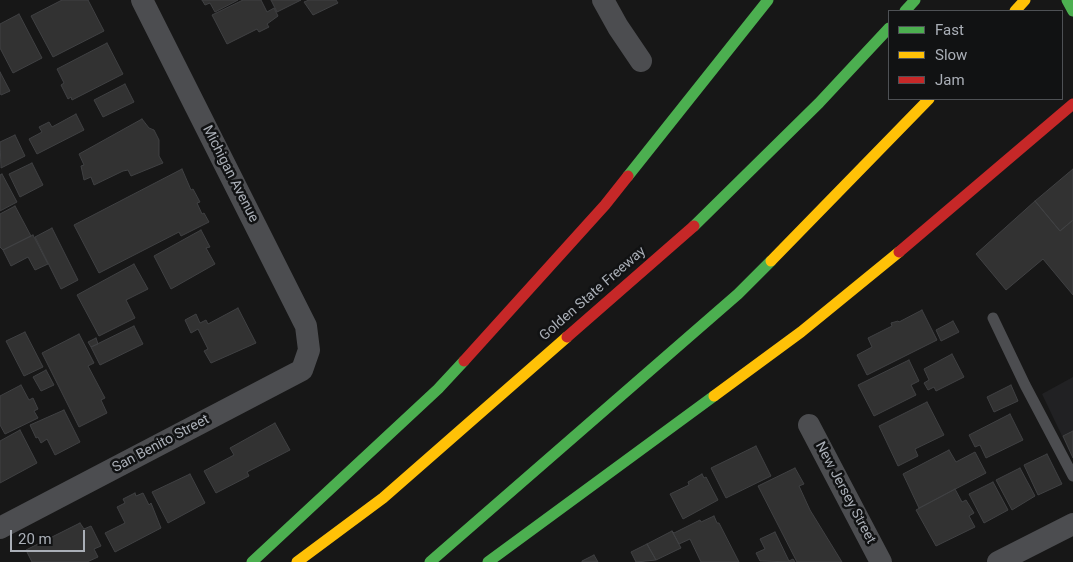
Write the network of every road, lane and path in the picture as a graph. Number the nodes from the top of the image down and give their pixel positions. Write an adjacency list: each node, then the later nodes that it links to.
1 (142, 0): 13 (street, Michigan Avenue)
2 (603, 0): 9 (street)
3 (768, 0): 18 (highway)
4 (915, 0): 6 (highway)
5 (1026, 0): 7 (highway)
6 (905, 10)
7 (1016, 10)
8 (888, 29): 19 (highway, Golden State Freeway)
9 (641, 61)
10 (928, 100): 20 (highway)
11 (1073, 104): 21 (highway)
12 (993, 318): 15 (lane)
13 (309, 350): 17 (street, San Benito Street)
14 (809, 425): 22 (street, New Jersey Street)
15 (1073, 476)
16 (1073, 524): 23 (street)
17 (0, 528)
18 (252, 562)
19 (297, 562)
20 (430, 562)
21 (488, 562)
22 (881, 562)
23 (998, 562)

